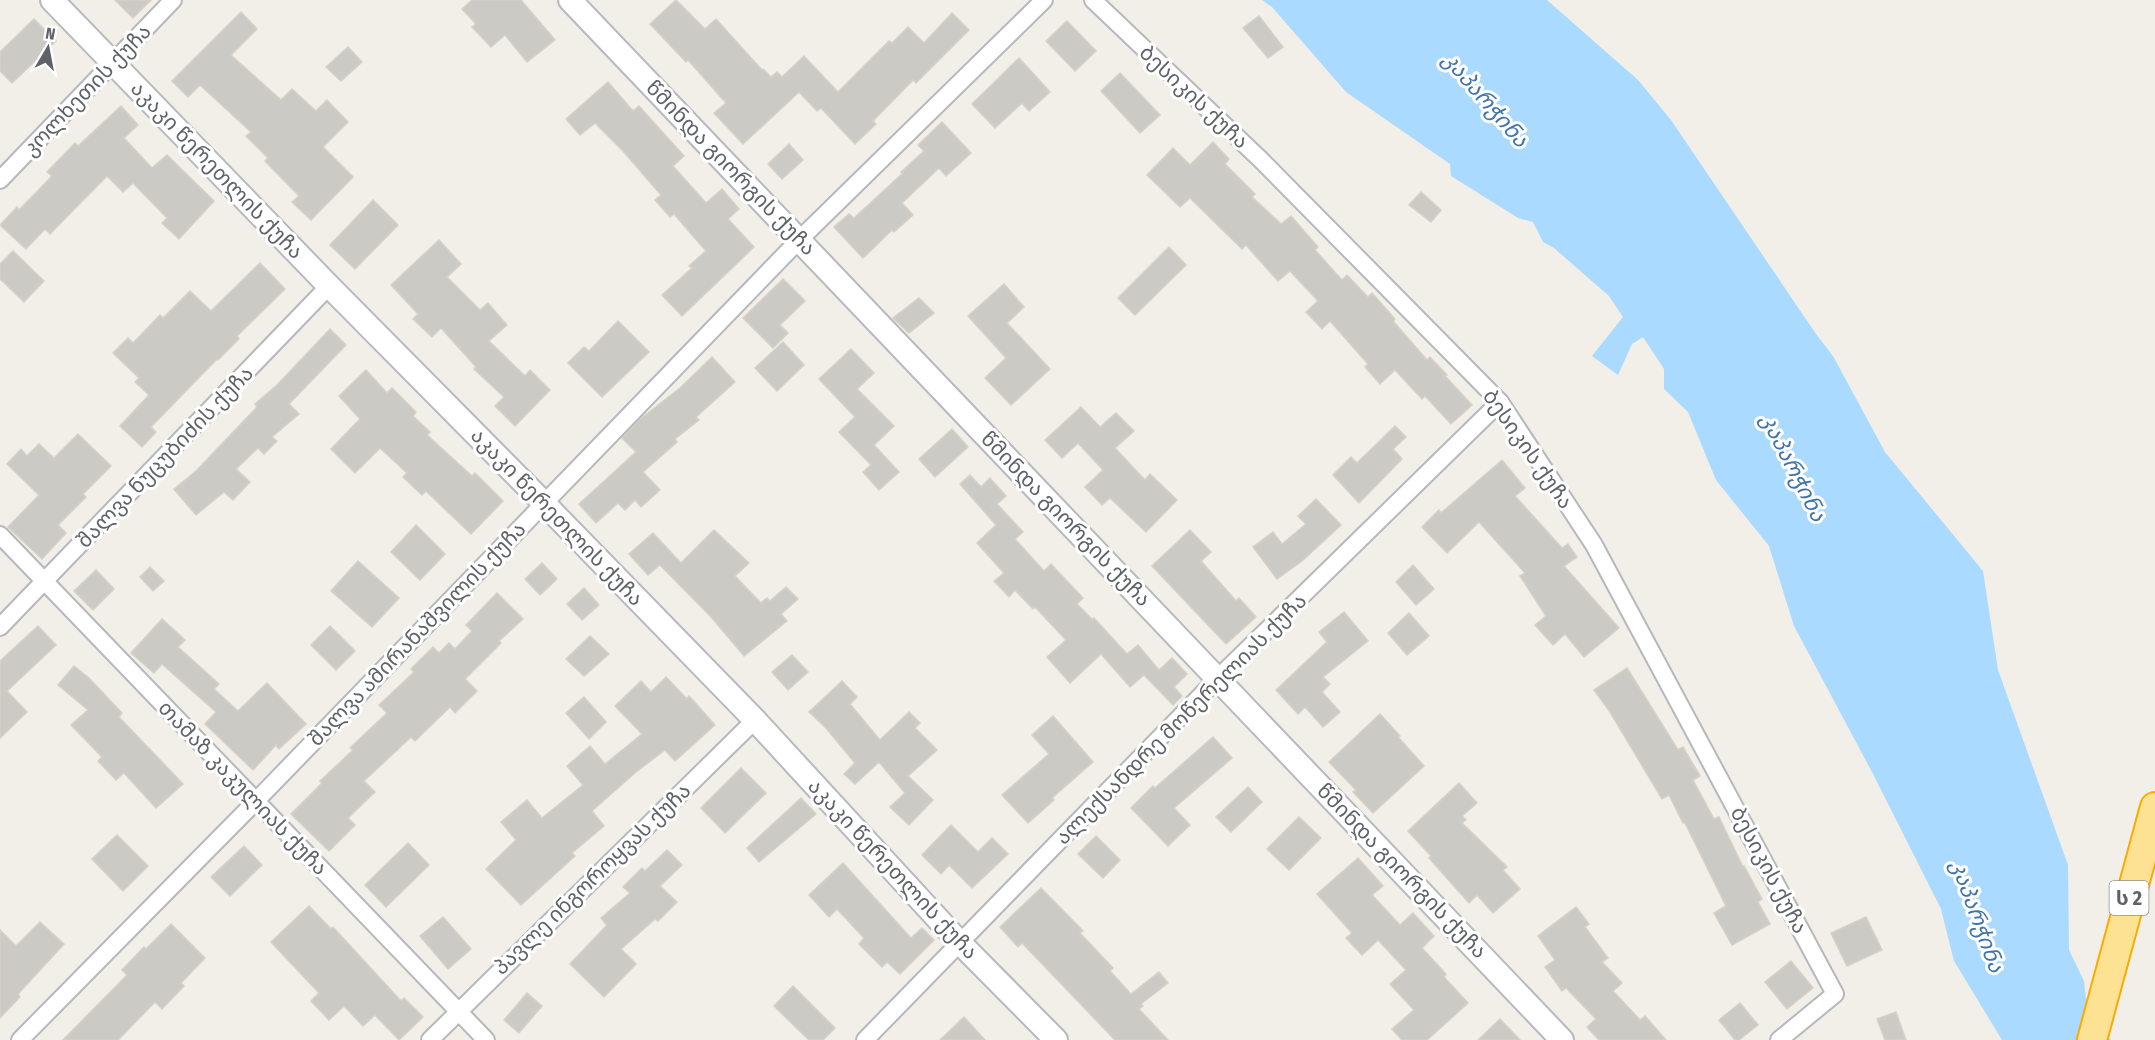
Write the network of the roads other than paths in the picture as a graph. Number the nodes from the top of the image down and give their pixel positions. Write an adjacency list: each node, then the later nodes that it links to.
1 (52, 0): 6 (main road, აკაკი წერეთლის ქუჩა)
2 (173, 0): 6 (street, კოლხეთის ქუჩა)
3 (570, 0): 8 (main road, წმინდა გიორგის ქუჩა)
4 (1044, 0): 8 (street, შალვა ამირანაშვილის ქუჩა)
5 (1093, 0): 10 (street, ბესიკის ქუჩა)
6 (113, 62): 7 (street, კოლხეთის ქუჩა); 9 (main road, აკაკი წერეთლის ქუჩა)
7 (0, 180)
8 (799, 240): 11 (street, შალვა ამირანაშვილის ქუჩა); 15 (main road, წმინდა გიორგის ქუჩა)
9 (329, 286): 11 (main road, აკაკი წერეთლის ქუჩა); 13 (street, შალვა ნუცუბიძის ქუჩა)
10 (1500, 402): 15 (street, ალექსანდრე მოწერელიას ქუჩა); 27 (street, ბესიკის ქუჩა)
11 (543, 502): 16 (main road, აკაკი წერეთლის ქუჩა); 17 (street, შალვა ამირანაშვილის ქუჩა)
12 (0, 536): 13 (street, თამაზ კაკულიას ქუჩა)
13 (45, 582): 14 (street, შალვა ნუცუბიძის ქუჩა); 17 (street, თამაზ კაკულიას ქუჩა)
14 (0, 627)
15 (1218, 678): 19 (street, ალექსანდრე მოწერელიას ქუჩა); 26 (main road, წმინდა გიორგის ქუჩა)
16 (755, 720): 19 (main road, აკაკი წერეთლის ქუჩა); 20 (street, პავლე ინგოროყვას ქუჩა)
17 (255, 802): 20 (street, თამაზ კაკულიას ქუჩა); 21 (street, შალვა ამირანაშვილის ქუჩა)
18 (2155, 807): 28 (highway, ს 2)
19 (961, 944): 24 (street, ალექსანდრე მოწერელიას ქუჩა); 25 (main road, აკაკი წერეთლის ქუჩა)
20 (458, 1011): 22 (street, პავლე ინგოროყვას ქუჩა); 23 (street, თამაზ კაკულიას ქუჩა)
21 (20, 1040)
22 (430, 1040)
23 (486, 1040)
24 (866, 1040)
25 (1056, 1040)
26 (1562, 1040)
27 (1779, 1040)
28 (2092, 1040)

